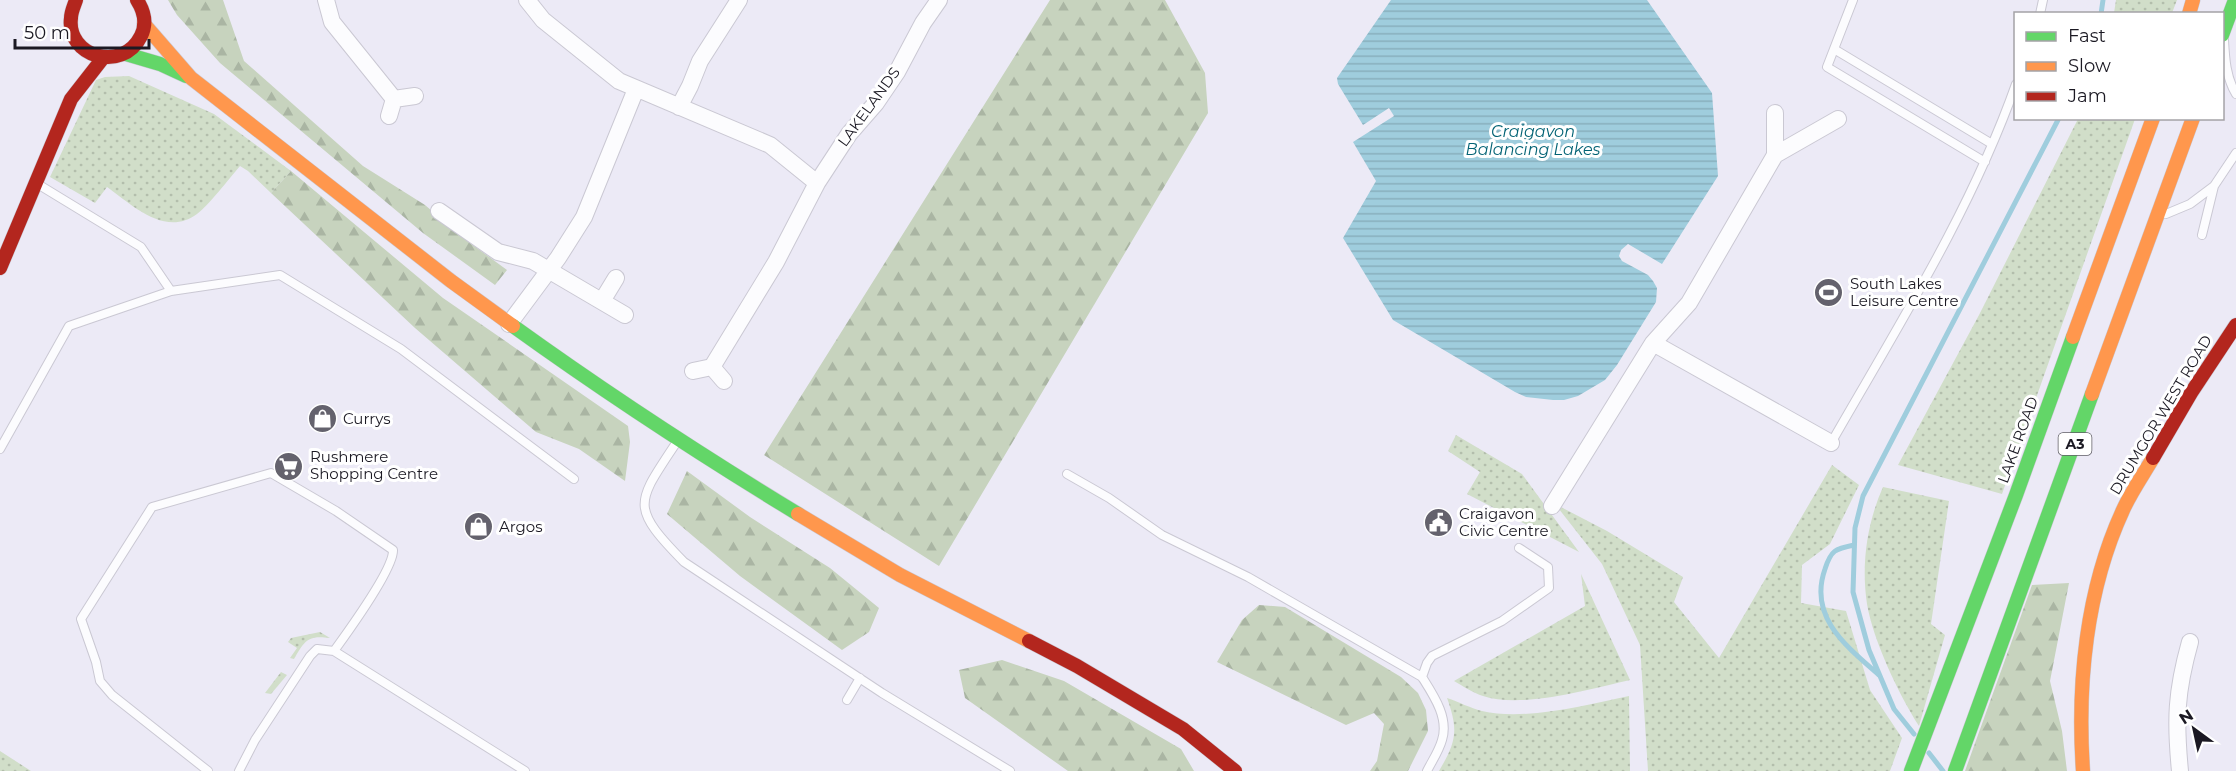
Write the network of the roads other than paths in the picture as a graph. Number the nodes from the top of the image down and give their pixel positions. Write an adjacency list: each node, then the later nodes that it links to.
1 (76, 0): 14 (main road)
2 (137, 0): 9 (main road)
3 (326, 0): 22 (street)
4 (527, 0): 17 (street)
5 (739, 0): 23 (street)
6 (939, 0): 34 (street, LAKELANDS)
7 (1853, 0): 12 (lane)
8 (2235, 0): 10 (main road)
9 (144, 24): 13 (main road); 16 (main road)
10 (2224, 30)
11 (2224, 48): 19 (lane)
12 (1834, 49): 29 (lane); 32 (lane)
13 (126, 54): 14 (main road); 16 (main road)
14 (103, 58): 21 (main road)
15 (74, 76): 21 (main road)
16 (191, 78): 45 (main road)
17 (636, 89): 23 (street); 40 (street)
18 (2014, 89): 29 (lane)
19 (2236, 94)
20 (415, 96): 22 (street)
21 (71, 99): 33 (main road)
22 (394, 99): 25 (street)
23 (679, 107): 34 (street)
24 (1775, 113): 31 (street)
25 (388, 116)
26 (1838, 119): 31 (street)
27 (2152, 120): 70 (main road, LAKE ROAD / A3)
28 (2192, 120): 37 (main road, A3)
29 (1992, 144): 32 (lane)
30 (2236, 153): 35 (lane)
31 (1775, 155): 47 (street)
32 (1985, 162): 52 (lane)
33 (36, 183): 39 (main road); 42 (lane)
34 (817, 183): 48 (street, LAKELANDS)
35 (2214, 186): 37 (lane); 38 (lane)
36 (439, 212): 40 (street)
37 (2158, 218): 63 (main road, A3)
38 (2202, 236)
39 (0, 268)
40 (549, 269): 43 (street); 45 (street)
41 (616, 278): 43 (street)
42 (171, 291): 53 (lane); 55 (lane)
43 (602, 301): 44 (street)
44 (625, 315)
45 (509, 324): 51 (main road)
46 (2236, 325): 71 (main road, DRUMGOR WEST ROAD)
47 (1653, 343): 52 (street); 56 (street)
48 (712, 367): 49 (street); 50 (street)
49 (693, 371)
50 (724, 381)
51 (678, 440): 61 (lane); 68 (main road)
52 (1831, 443)
53 (0, 450)
54 (1067, 474): 60 (lane)
55 (574, 478)
56 (1552, 506)
57 (1519, 548): 60 (lane)
58 (2190, 642): 72 (street)
59 (334, 651): 64 (lane); 65 (lane); 66 (lane)
60 (1422, 677): 69 (lane)
61 (860, 678): 62 (lane); 67 (lane)
62 (847, 700)
63 (1955, 770)
64 (208, 771)
65 (239, 771)
66 (525, 771)
67 (1010, 771)
68 (1235, 771)
69 (1427, 771)
70 (1911, 771)
71 (2083, 771)
72 (2180, 771)

